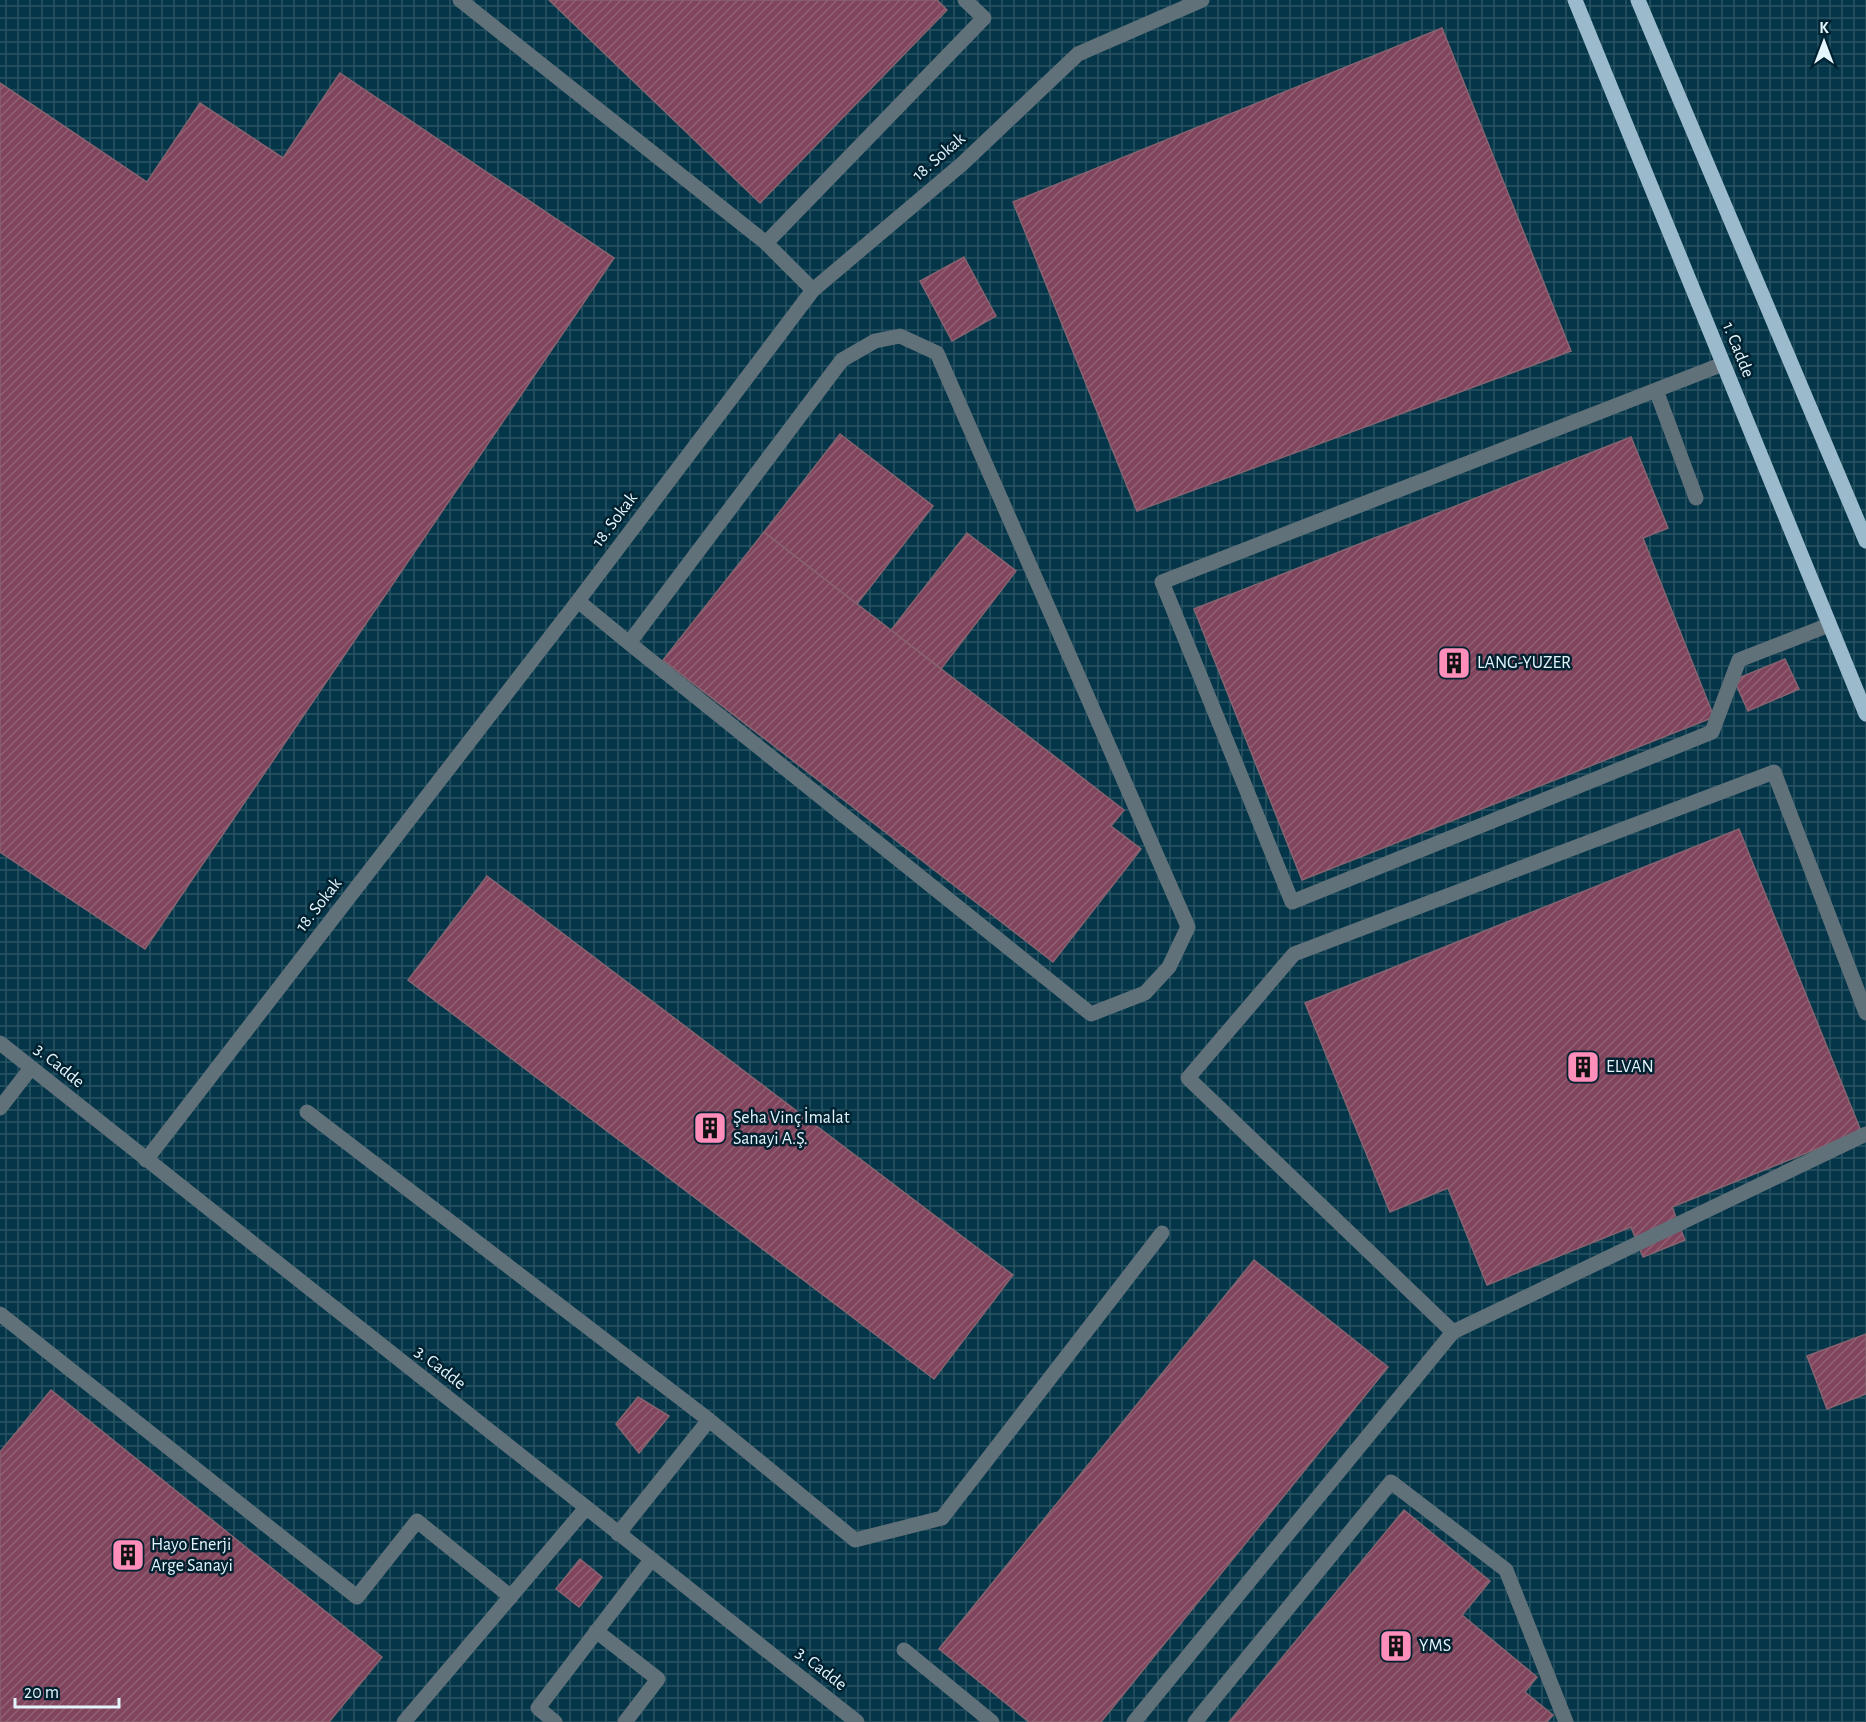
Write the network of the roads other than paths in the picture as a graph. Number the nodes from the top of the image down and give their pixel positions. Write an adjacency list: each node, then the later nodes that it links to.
1 (460, 0): 6 (street)
2 (965, 0): 6 (street)
3 (1202, 0): 7 (street, 18. Sokak)
4 (1575, 0): 8 (main road, 1. Cadde)
5 (1638, 0): 11 (main road)
6 (766, 243): 7 (street)
7 (813, 290): 12 (street, 18. Sokak)
8 (1723, 364): 9 (street); 13 (main road, 1. Cadde)
9 (1656, 390): 10 (street); 13 (street)
10 (1696, 498)
11 (1866, 541)
12 (578, 601): 14 (street); 22 (street, 18. Sokak)
13 (1829, 625): 15 (main road, 1. Cadde)
14 (629, 643): 14 (street)
15 (1866, 714)
16 (1866, 1013): 25 (street)
17 (0, 1043): 18 (street, 3. Cadde)
18 (31, 1068): 19 (street); 22 (street, 3. Cadde)
19 (0, 1108)
20 (307, 1112): 26 (street)
21 (1866, 1134): 25 (street)
22 (146, 1160): 27 (street, 3. Cadde)
23 (1162, 1233): 26 (street)
24 (0, 1314): 30 (street)
25 (1453, 1332): 38 (street)
26 (709, 1420): 28 (street)
27 (586, 1508): 28 (street, 3. Cadde); 30 (street)
28 (618, 1534): 29 (street, 3. Cadde)
29 (651, 1560): 31 (street); 36 (street, 3. Cadde)
30 (511, 1597): 33 (street)
31 (596, 1631): 34 (street); 35 (street)
32 (904, 1650): 37 (street)
33 (404, 1722)
34 (555, 1722)
35 (625, 1722)
36 (857, 1722)
37 (992, 1722)
38 (1134, 1722)
39 (1196, 1722): 40 (street)
40 (1566, 1722)

